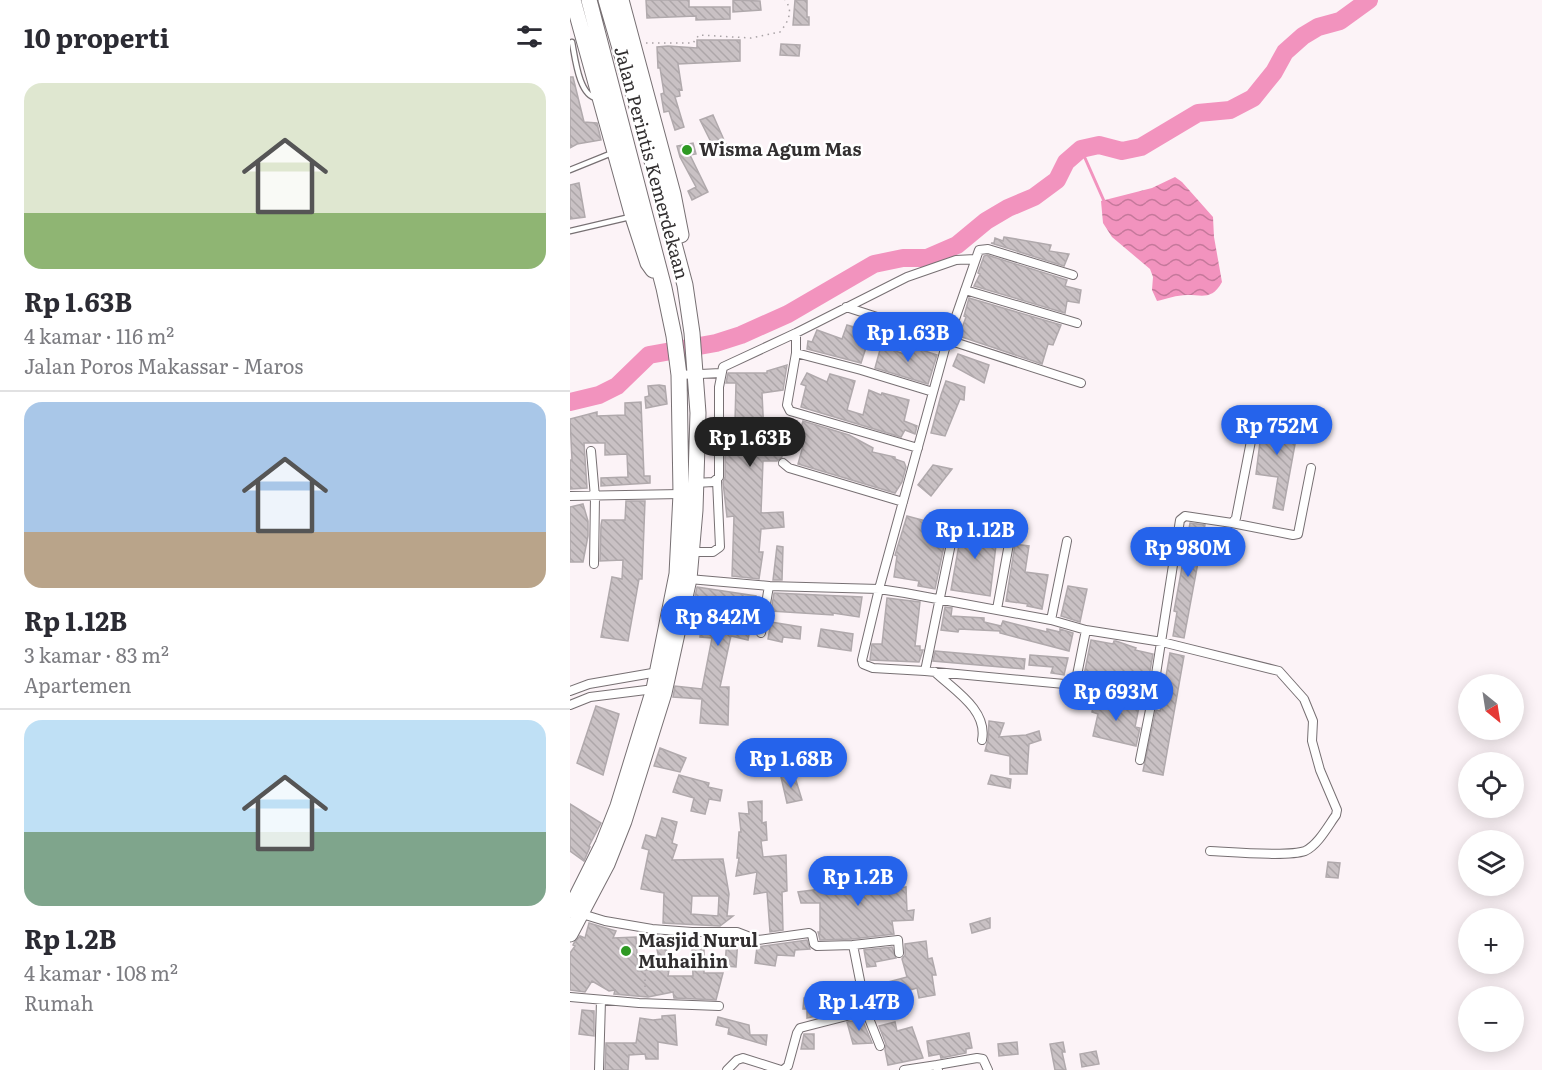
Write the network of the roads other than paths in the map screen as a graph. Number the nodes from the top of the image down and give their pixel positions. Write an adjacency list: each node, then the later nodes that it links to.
1 (573, 0): 5 (highway)
2 (588, 0): 13 (highway, Jalan Perintis Kemerdekaan)
3 (606, 0): 12 (highway, Jalan Perintis Kemerdekaan)
4 (621, 0): 12 (highway)
5 (575, 41): 6 (highway)
6 (614, 152): 7 (lane); 8 (highway)
7 (570, 170)
8 (633, 217): 9 (lane); 13 (highway)
9 (570, 231)
10 (975, 260): 11 (street); 14 (street); 15 (street)
11 (1073, 276)
12 (685, 285): 21 (highway, Jalan Perintis Kemerdekaan)
13 (664, 288): 22 (highway, Jalan Perintis Kemerdekaan)
14 (965, 290): 16 (street); 18 (street)
15 (846, 306): 17 (street); 18 (street)
16 (1077, 323)
17 (796, 333): 19 (street); 20 (street)
18 (948, 340): 23 (street); 24 (street)
19 (796, 353): 24 (street); 26 (street)
20 (721, 373): 21 (street); 30 (street)
21 (696, 374): 22 (street); 31 (highway, Jalan Perintis Kemerdekaan)
22 (679, 375): 32 (highway, Jalan Perintis Kemerdekaan)
23 (1081, 383)
24 (933, 392): 26 (street)
25 (1251, 441): 36 (street)
26 (918, 448): 35 (street)
27 (591, 451): 34 (street)
28 (783, 463): 35 (street)
29 (1311, 468): 36 (street)
30 (717, 480): 31 (street); 40 (street)
31 (695, 483): 40 (highway, Jalan Perintis Kemerdekaan)
32 (681, 494): 34 (street); 52 (highway, Jalan Perintis Kemerdekaan)
33 (570, 496): 34 (street)
34 (595, 497): 41 (street)
35 (903, 502): 44 (street)
36 (1232, 523): 50 (street)
37 (955, 524): 45 (street)
38 (1011, 533): 46 (street)
39 (1068, 541): 47 (street)
40 (692, 552): 42 (highway, Jalan Perintis Kemerdekaan)
41 (594, 564)
42 (689, 579): 43 (street); 63 (highway, Jalan Perintis Kemerdekaan)
43 (769, 586): 44 (street); 49 (street)
44 (879, 589): 45 (street); 51 (street)
45 (940, 599): 46 (street); 51 (street)
46 (997, 609): 47 (street)
47 (1051, 620): 48 (street)
48 (1086, 630): 50 (street); 54 (street)
49 (761, 633)
50 (1162, 642): 58 (street); 62 (street)
51 (930, 671): 54 (street); 60 (street)
52 (658, 672): 53 (street); 55 (highway, Jalan Perintis Kemerdekaan)
53 (589, 684): 56 (street); 57 (street)
54 (1075, 686): 58 (street)
55 (654, 689): 57 (street); 63 (highway, Jalan Perintis Kemerdekaan)
56 (570, 691)
57 (590, 697): 59 (street)
58 (1152, 700): 61 (street)
59 (570, 705)
60 (981, 740)
61 (1140, 760)
62 (1210, 851)
63 (576, 912): 64 (highway); 65 (street)
64 (570, 934)
65 (853, 945): 66 (street); 70 (street)
66 (899, 953)
67 (570, 998): 68 (street)
68 (601, 1000): 69 (street); 73 (street)
69 (719, 1006)
70 (866, 1011): 71 (street); 75 (street)
71 (880, 1046)
72 (937, 1067): 76 (street); 77 (street)
73 (599, 1070)
74 (727, 1070): 75 (street)
75 (782, 1070)
76 (904, 1070)
77 (988, 1070)

